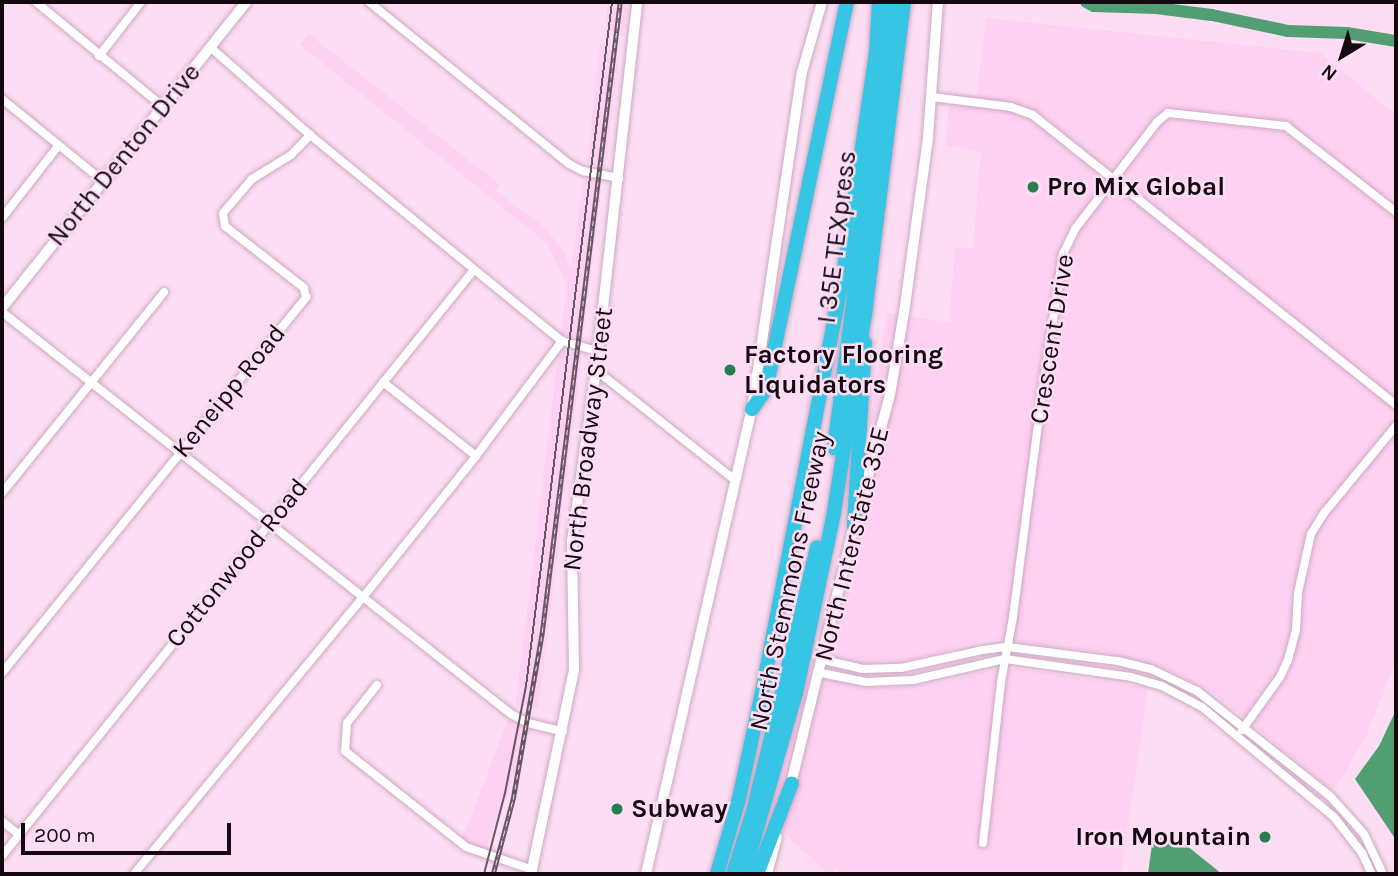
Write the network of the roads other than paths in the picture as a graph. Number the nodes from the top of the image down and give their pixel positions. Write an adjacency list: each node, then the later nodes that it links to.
1 (36, 2): 14 (street)
2 (141, 2): 14 (street)
3 (246, 2): 12 (street, North Denton Drive)
4 (369, 2): 20 (street)
5 (637, 2): 20 (street, North Broadway Street)
6 (822, 2): 35 (main road)
7 (847, 2): 35 (highway)
8 (879, 2): 13 (highway, North Stemmons Freeway)
9 (891, 2): 13 (highway, I 35E TEXpress)
10 (904, 2): 13 (highway, North Stemmons Freeway)
11 (938, 5): 15 (main road, North Interstate 35E)
12 (210, 47): 17 (street, North Denton Drive); 18 (street)
13 (887, 55): 28 (highway, North Stemmons Freeway); 61 (highway, North Stemmons Freeway); 62 (highway, I 35E TEXpress)
14 (100, 56): 17 (street)
15 (932, 97): 21 (street); 42 (main road, North Interstate 35E)
16 (2, 99): 19 (street)
17 (162, 106): 22 (street, North Denton Drive)
18 (310, 135): 25 (street); 37 (street, Keneipp Road)
19 (58, 146): 22 (street); 24 (street)
20 (619, 178): 30 (street, North Broadway Street)
21 (1112, 178): 23 (street, Crescent Drive); 34 (street); 44 (street, Crescent Drive)
22 (103, 181): 27 (street, North Denton Drive)
23 (1396, 212)
24 (2, 218)
25 (473, 271): 29 (street); 33 (street, Cottonwood Road)
26 (164, 292): 32 (street)
27 (2, 310): 32 (street)
28 (865, 315): 42 (highway); 63 (highway, North Stemmons Freeway)
29 (562, 341): 30 (street); 38 (street)
30 (598, 351): 31 (street, North Broadway Street)
31 (596, 370): 39 (street); 51 (street, North Broadway Street)
32 (91, 382): 37 (street); 40 (street)
33 (383, 382): 38 (street); 41 (street, Cottonwood Road)
34 (1396, 405)
35 (752, 409): 39 (main road)
36 (1396, 426): 50 (street)
37 (180, 452): 41 (street); 47 (street, Keneipp Road)
38 (476, 456): 43 (street)
39 (735, 480): 60 (main road)
40 (2, 493)
41 (270, 523): 43 (street); 55 (street, Cottonwood Road)
42 (854, 526): 46 (main road, North Interstate 35E)
43 (364, 597): 51 (street); 59 (street)
44 (1008, 647): 45 (street, Crescent Drive); 46 (street); 50 (street)
45 (1005, 659): 48 (street); 52 (street); 56 (street, Crescent Drive)
46 (824, 660): 48 (main road, North Interstate 35E)
47 (2, 673)
48 (821, 673): 53 (main road, North Interstate 35E)
49 (377, 685): 58 (street)
50 (1245, 726): 52 (street); 67 (street)
51 (563, 732): 58 (street, North Broadway Street)
52 (1237, 736): 66 (street)
53 (792, 783): 64 (highway); 65 (main road, North Interstate 35E)
54 (2, 821): 55 (street)
55 (19, 835): 57 (street, Cottonwood Road)
56 (983, 843)
57 (2, 856)
58 (532, 872)
59 (134, 874)
60 (646, 874)
61 (717, 874)
62 (733, 874)
63 (744, 874)
64 (757, 874)
65 (767, 874)
66 (1372, 874)
67 (1383, 874)

